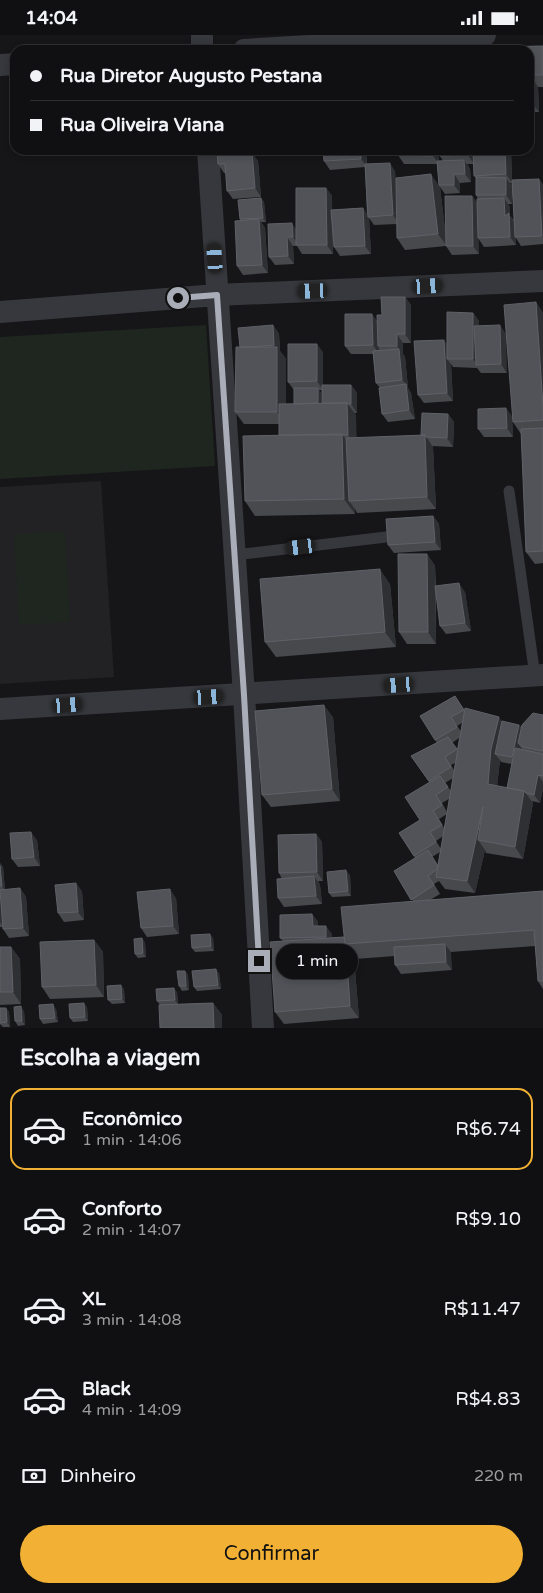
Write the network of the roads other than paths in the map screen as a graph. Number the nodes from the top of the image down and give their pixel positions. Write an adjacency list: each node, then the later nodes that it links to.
1 (485, 35): 2 (street)
2 (324, 45)
3 (208, 155): 5 (street)
4 (543, 281): 5 (street)
5 (217, 295): 6 (street); 9 (street)
6 (0, 312)
7 (509, 491): 10 (lane)
8 (386, 537): 9 (lane)
9 (235, 555): 11 (street)
10 (539, 675): 11 (street)
11 (244, 695): 12 (street); 13 (street)
12 (0, 709)
13 (263, 1028)

